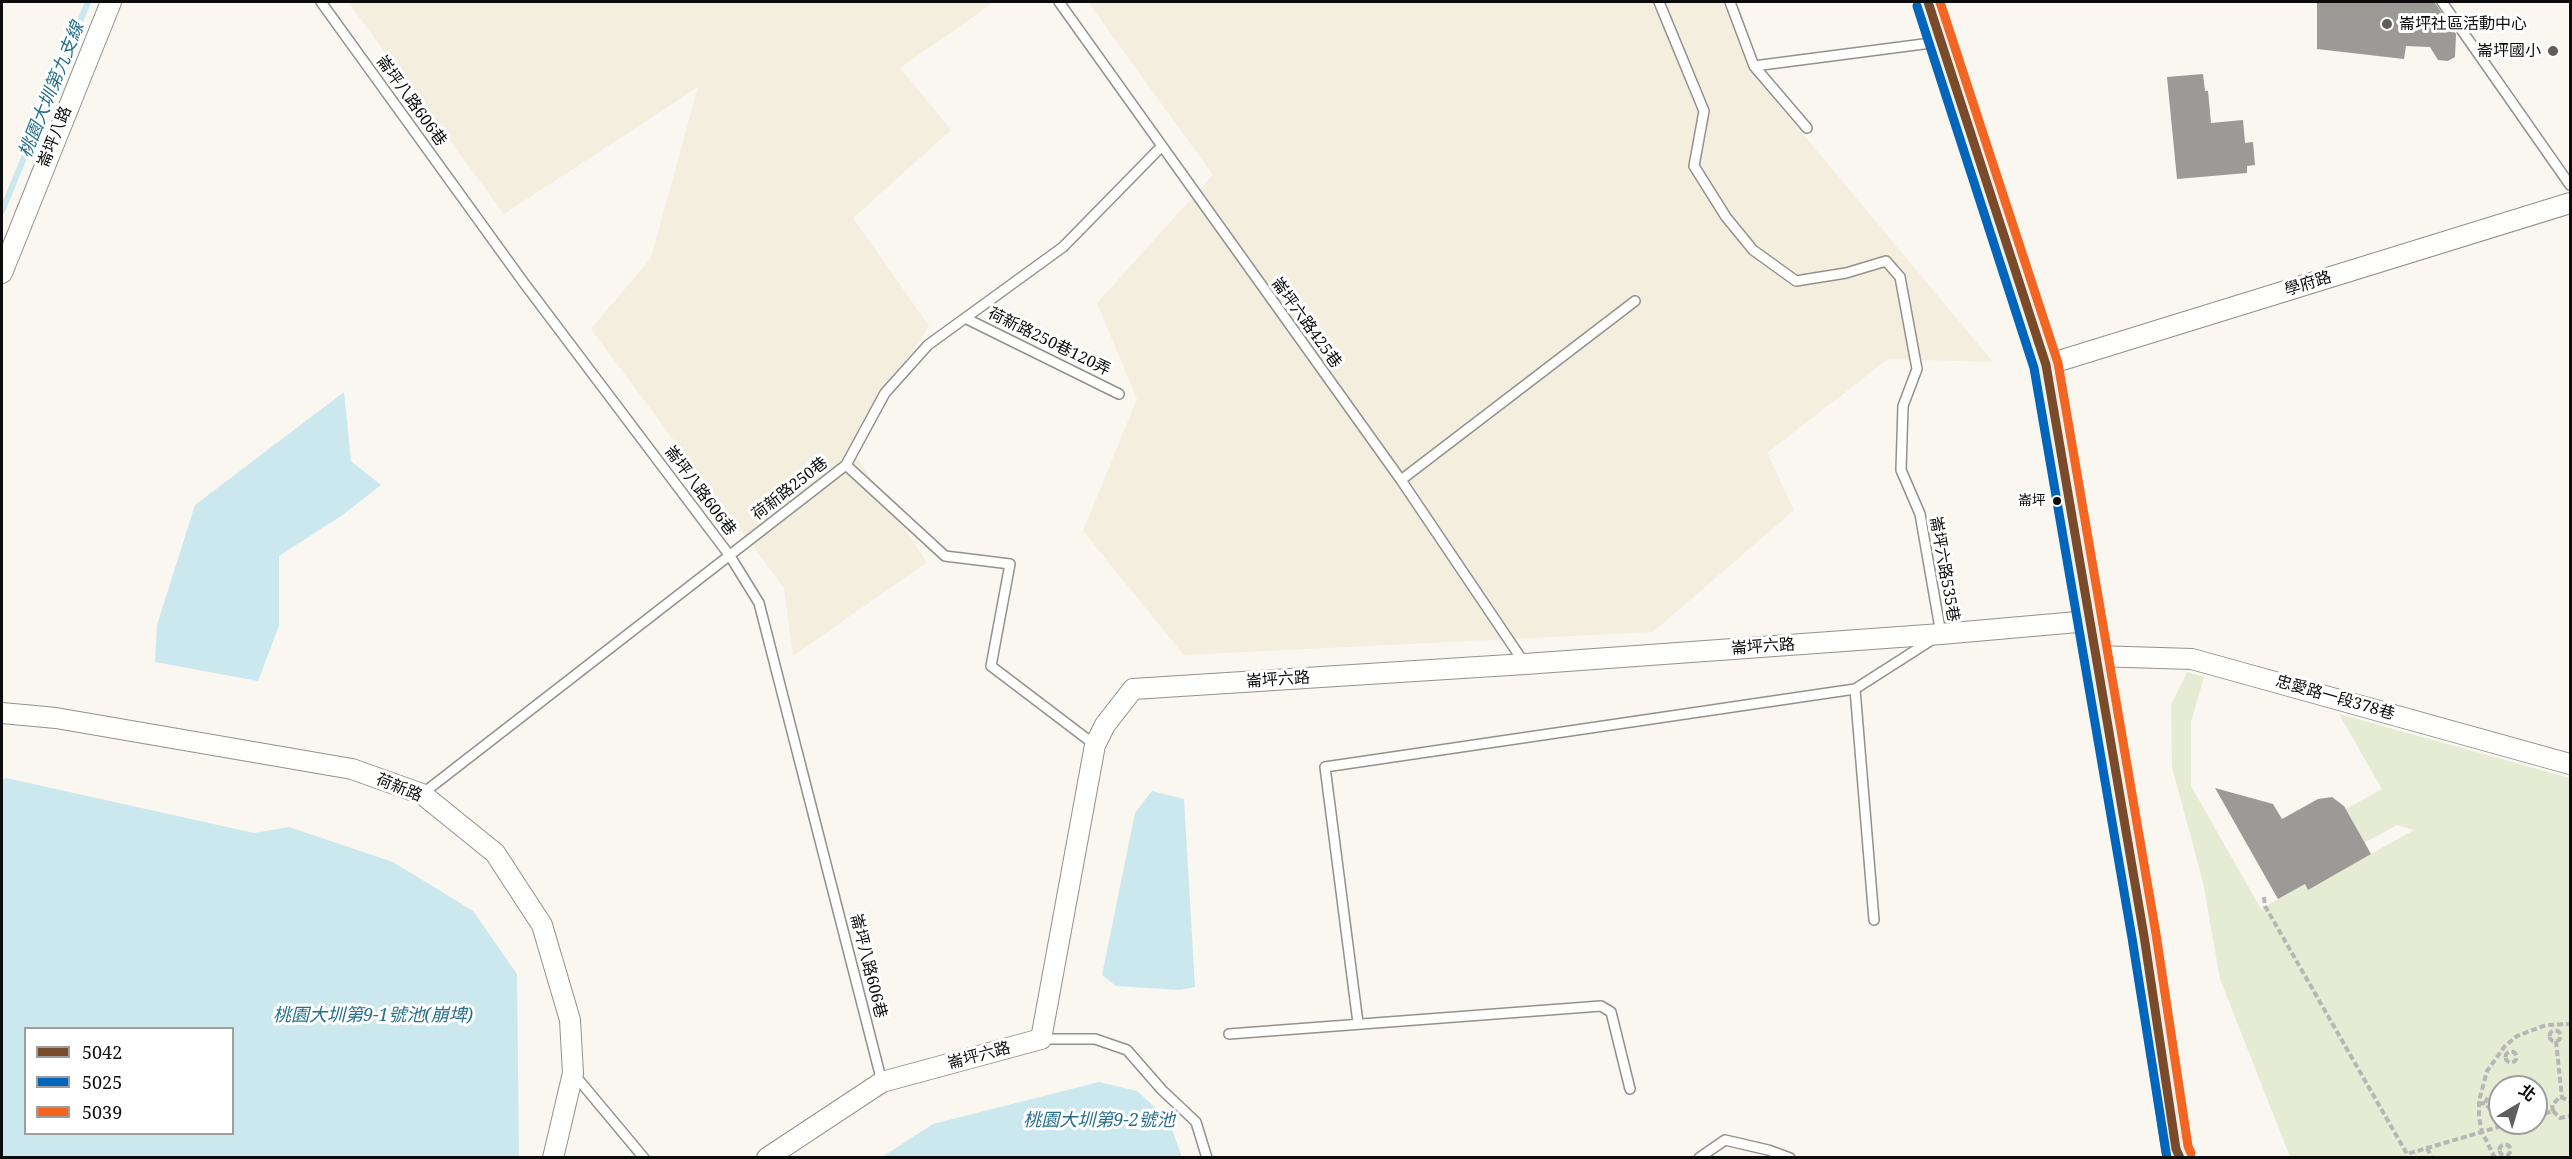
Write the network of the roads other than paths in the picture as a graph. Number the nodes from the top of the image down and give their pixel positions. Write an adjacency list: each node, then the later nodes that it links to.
1 (111, 2): 14 (street, 崙坪八路)
2 (321, 2): 21 (lane, 崙坪八路606巷)
3 (1059, 2): 11 (lane, 崙坪六路425巷)
4 (1659, 2): 23 (lane, 崙坪六路535巷)
5 (1730, 2): 9 (lane)
6 (1928, 2): 8 (main road)
7 (2442, 2): 12 (lane)
8 (1940, 41): 9 (lane); 17 (main road)
9 (1754, 66): 10 (lane)
10 (1807, 128)
11 (1161, 146): 16 (lane, 荷新路250巷); 20 (lane, 崙坪六路425巷)
12 (2571, 185)
13 (2571, 203): 17 (street, 學府路)
14 (2, 273)
15 (1635, 301): 20 (lane)
16 (965, 318): 18 (lane, 荷新路250巷120弄); 19 (lane, 荷新路250巷)
17 (2046, 364): 22 (main road)
18 (1119, 394)
19 (846, 465): 21 (lane, 荷新路250巷); 28 (lane)
20 (1401, 480): 25 (lane, 崙坪六路425巷)
21 (730, 556): 30 (lane, 荷新路250巷); 36 (lane, 崙坪八路606巷)
22 (2089, 621): 23 (street, 崙坪六路); 24 (main road)
23 (1941, 634): 25 (street, 崙坪六路); 26 (lane)
24 (2095, 656): 29 (street, 忠愛路一段378巷); 44 (main road)
25 (1525, 664): 28 (street, 崙坪六路)
26 (1855, 688): 31 (lane); 32 (lane)
27 (2, 713): 30 (street, 荷新路)
28 (1095, 745): 34 (street, 崙坪六路)
29 (2571, 764)
30 (422, 794): 35 (street, 荷新路)
31 (1874, 920)
32 (1358, 1023): 33 (lane); 37 (lane)
33 (1229, 1034)
34 (1041, 1039): 36 (street, 崙坪六路); 41 (lane)
35 (573, 1073): 38 (street, 荷新路); 39 (lane)
36 (882, 1082): 40 (street, 崙坪六路)
37 (1630, 1089)
38 (553, 1158)
39 (644, 1158)
40 (767, 1158)
41 (1206, 1158)
42 (1699, 1158): 43 (lane)
43 (1790, 1158)
44 (2180, 1158)

